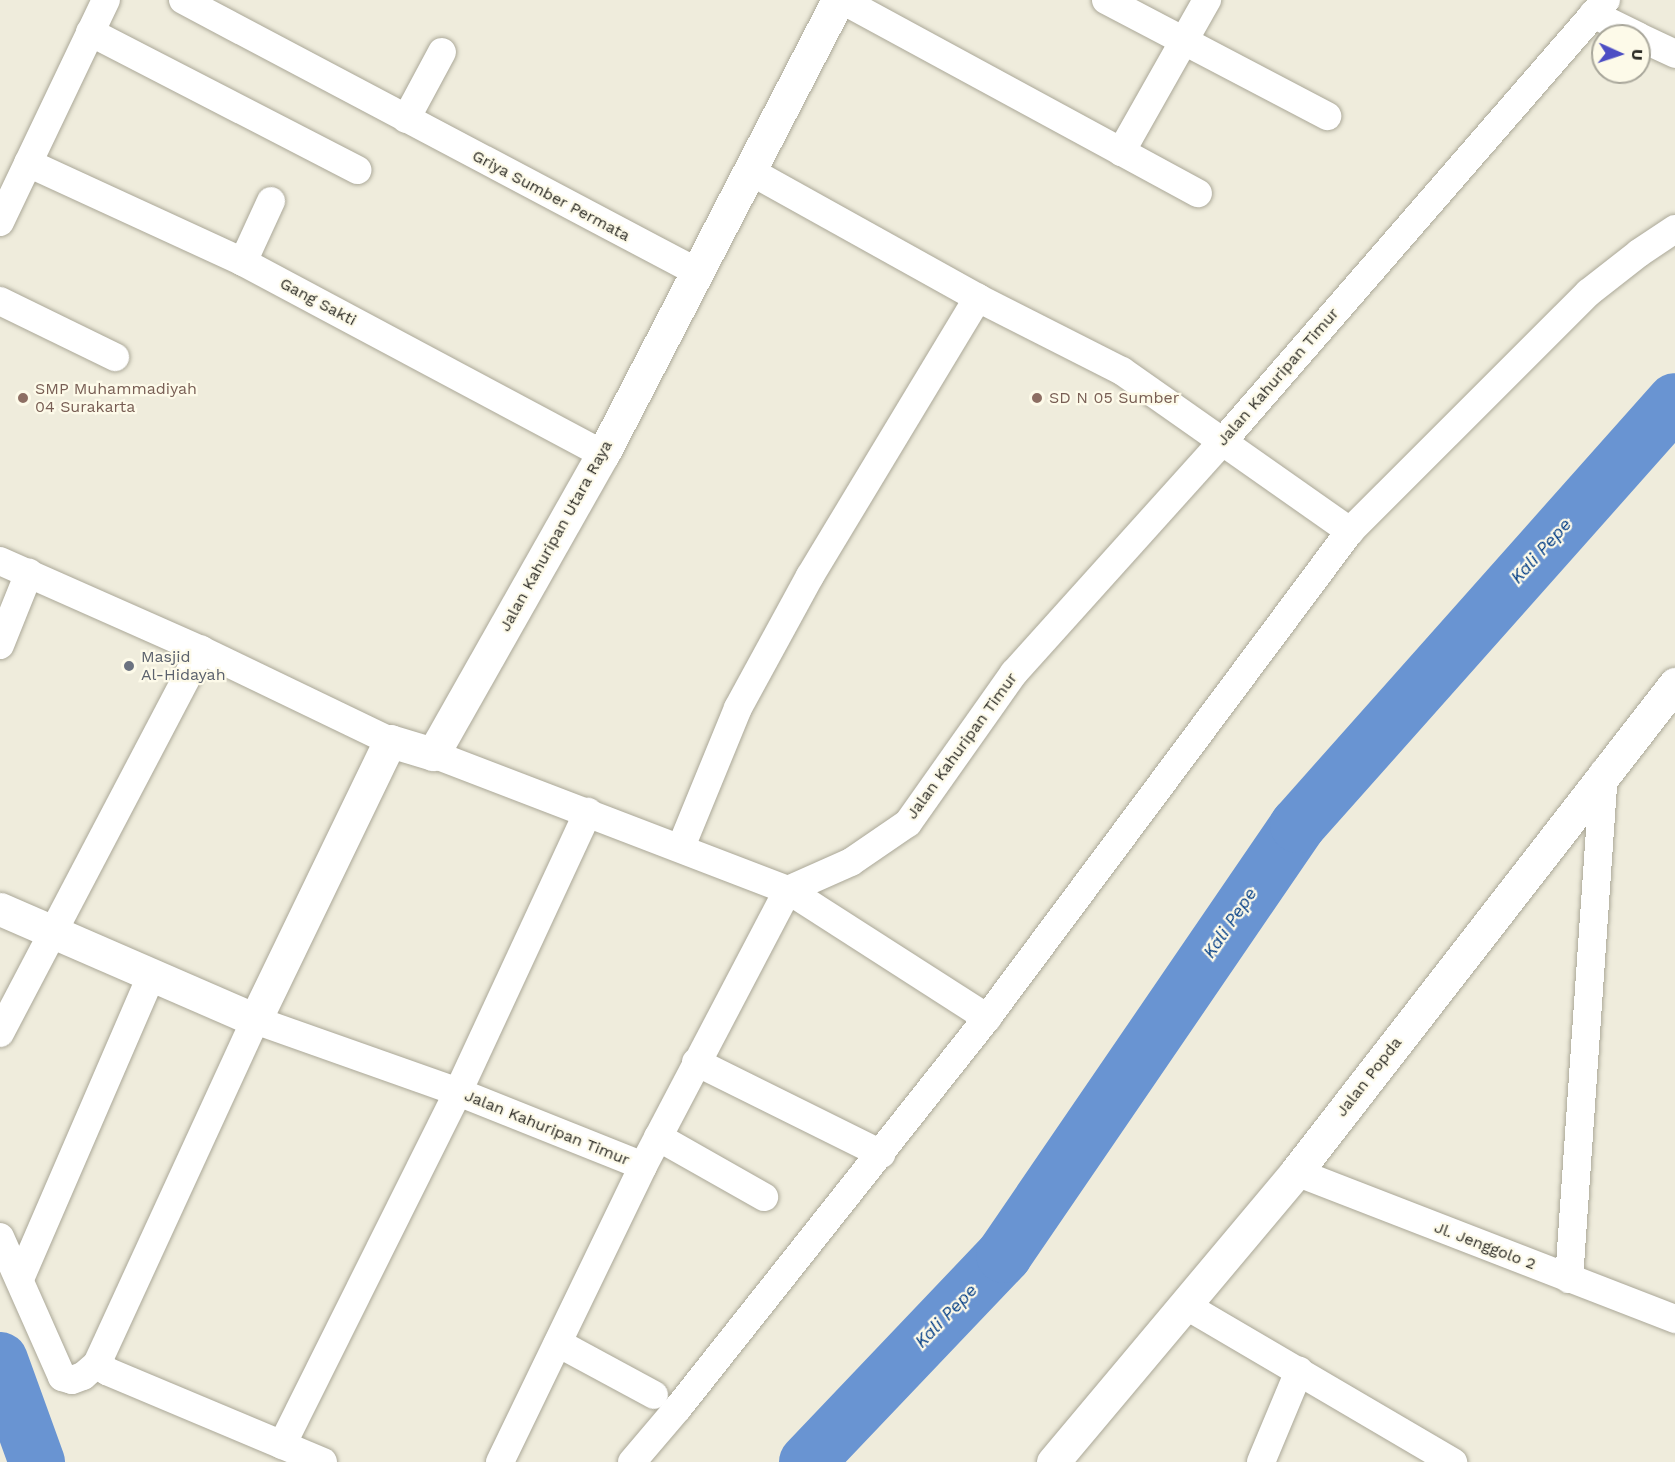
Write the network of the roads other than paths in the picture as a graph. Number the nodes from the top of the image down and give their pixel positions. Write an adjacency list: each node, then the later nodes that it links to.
1 (106, 0): 9 (street)
2 (183, 0): 15 (street, Griya Sumber Permata)
3 (837, 0): 19 (street, Jalan Kahuripan Utara Raya)
4 (843, 0): 16 (street)
5 (1106, 0): 10 (street)
6 (1207, 0): 10 (street)
7 (1599, 7): 8 (street); 29 (street, Jalan Kahuripan Timur)
8 (1622, 24)
9 (90, 32): 17 (street); 18 (street)
10 (1185, 40): 14 (street); 16 (street)
11 (1651, 42): 13 (street)
12 (442, 52): 15 (street)
13 (1675, 54)
14 (1327, 116)
15 (406, 119): 25 (street, Griya Sumber Permata)
16 (1121, 152): 20 (street)
17 (28, 163): 22 (street); 24 (street, Gang Sakti)
18 (357, 170)
19 (750, 171): 25 (street, Jalan Kahuripan Utara Raya); 26 (street)
20 (1198, 193)
21 (271, 201): 24 (street)
22 (0, 222)
23 (1675, 229): 31 (street)
24 (243, 262): 30 (street, Gang Sakti)
25 (697, 272): 30 (street, Jalan Kahuripan Utara Raya)
26 (978, 298): 29 (street); 41 (street)
27 (0, 301): 28 (street)
28 (115, 357)
29 (1223, 441): 31 (street); 42 (street, Jalan Kahuripan Timur)
30 (603, 454): 38 (street, Jalan Kahuripan Utara Raya)
31 (1350, 531): 46 (street)
32 (0, 561): 33 (street)
33 (29, 573): 34 (street); 35 (street)
34 (0, 645)
35 (201, 650): 37 (street); 44 (street)
36 (1675, 684): 39 (street, Jalan Popda)
37 (390, 741): 38 (street); 47 (street)
38 (433, 754): 40 (street)
39 (1604, 772): 54 (street, Jalan Popda); 58 (street)
40 (588, 812): 41 (street); 50 (street)
41 (681, 847): 42 (street)
42 (788, 890): 46 (street); 49 (street, Jalan Kahuripan Timur)
43 (0, 909): 44 (street, Jalan Kahuripan Timur)
44 (53, 933): 45 (street, Jalan Kahuripan Timur); 48 (street)
45 (151, 976): 47 (street, Jalan Kahuripan Timur); 57 (street)
46 (987, 1018): 52 (street)
47 (255, 1020): 50 (street, Jalan Kahuripan Timur); 62 (street)
48 (0, 1033)
49 (696, 1062): 51 (street, Jalan Kahuripan Timur); 52 (street)
50 (458, 1092): 53 (street, Jalan Kahuripan Timur); 65 (street)
51 (658, 1137): 53 (street, Jalan Kahuripan Timur); 55 (street)
52 (881, 1154): 68 (street)
53 (643, 1167): 61 (street)
54 (1296, 1172): 58 (street, Jl. Jenggolo 2); 59 (street, Jalan Popda)
55 (764, 1197)
56 (0, 1237): 57 (street)
57 (20, 1279): 62 (street)
58 (1569, 1279): 60 (street, Jl. Jenggolo 2)
59 (1185, 1305): 63 (street); 69 (street, Jalan Popda)
60 (1675, 1319)
61 (558, 1343): 64 (street); 67 (street)
62 (97, 1364): 65 (street)
63 (1299, 1371): 70 (street); 71 (street)
64 (654, 1395)
65 (282, 1445): 66 (street)
66 (323, 1462)
67 (500, 1462)
68 (632, 1462)
69 (1053, 1462)
70 (1261, 1462)
71 (1453, 1462)

